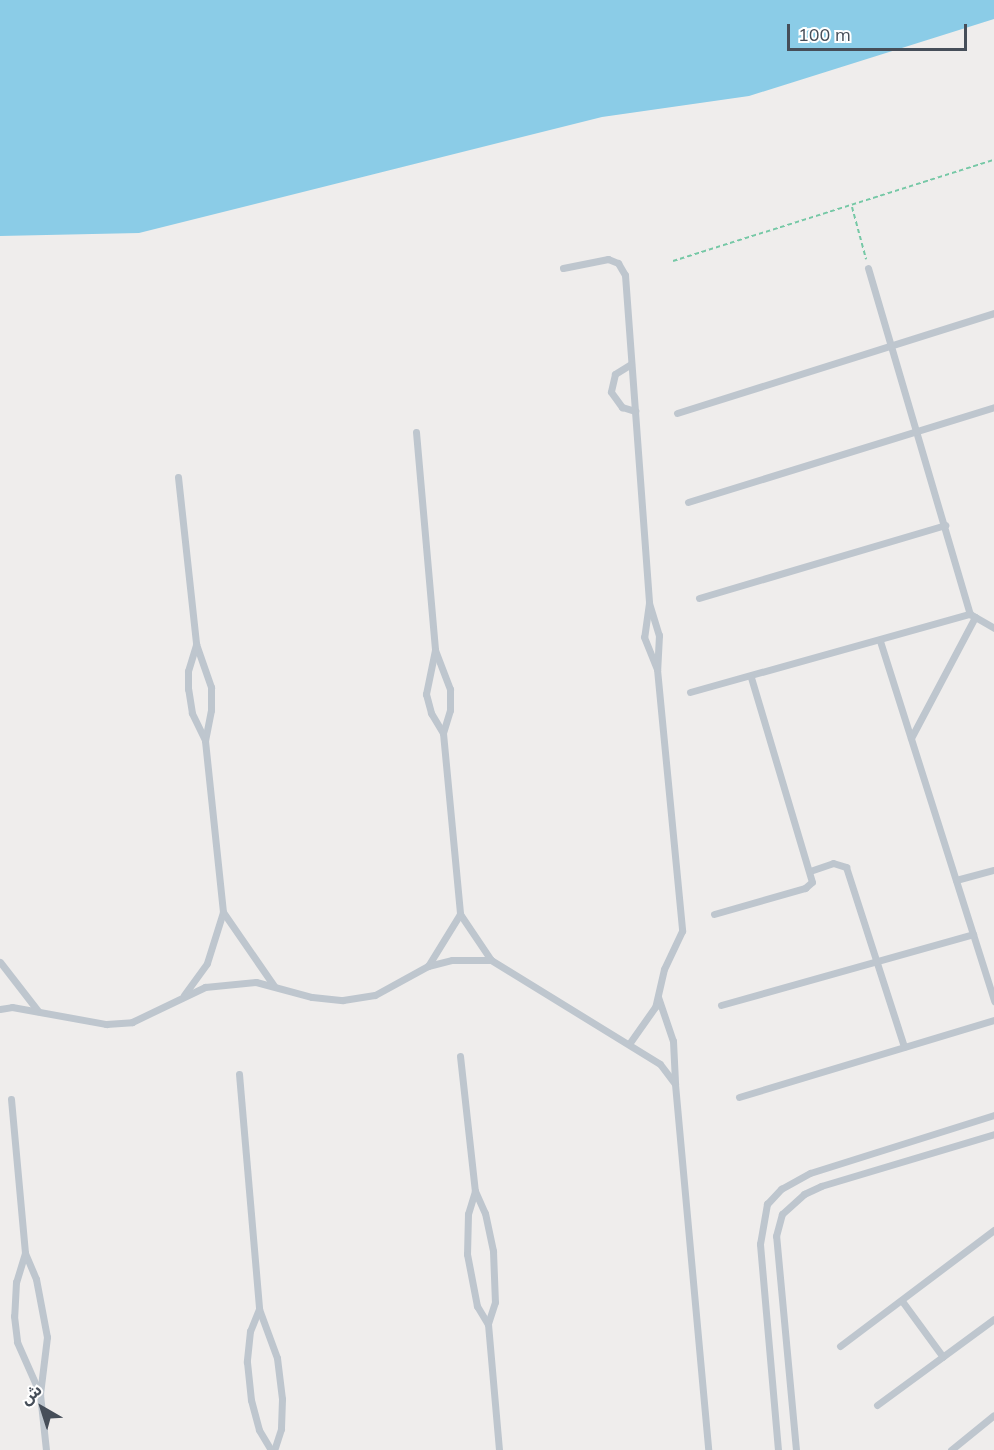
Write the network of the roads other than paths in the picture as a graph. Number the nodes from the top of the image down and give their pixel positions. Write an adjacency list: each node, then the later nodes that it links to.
1 (563, 268): 5 (lane)
2 (868, 268): 4 (lane)
3 (994, 313): 4 (lane)
4 (890, 348): 8 (lane); 9 (lane)
5 (631, 364): 7 (lane); 7 (lane)
6 (994, 407): 9 (lane)
7 (635, 411): 15 (lane)
8 (677, 413)
9 (916, 431): 12 (lane); 13 (lane)
10 (416, 432): 20 (lane)
11 (178, 477): 19 (lane)
12 (688, 502)
13 (945, 525): 14 (lane); 16 (lane)
14 (699, 598)
15 (649, 603): 21 (lane); 21 (lane)
16 (973, 616): 17 (lane); 18 (lane); 25 (lane)
17 (994, 628)
18 (880, 640): 22 (lane); 25 (lane)
19 (196, 644): 26 (lane); 26 (lane)
20 (435, 650): 24 (lane); 24 (lane)
21 (657, 669): 40 (lane)
22 (751, 677): 23 (lane); 28 (lane)
23 (690, 692)
24 (443, 733): 31 (lane)
25 (911, 738): 29 (lane)
26 (205, 740): 30 (lane)
27 (994, 870): 29 (lane)
28 (810, 871): 32 (lane); 36 (lane)
29 (956, 880): 33 (lane)
30 (223, 912): 38 (lane); 39 (lane)
31 (460, 914): 34 (lane); 37 (lane)
32 (714, 914)
33 (973, 934): 36 (lane); 41 (lane)
34 (491, 960): 37 (lane); 46 (lane)
35 (0, 962): 44 (lane)
36 (876, 962): 42 (lane); 47 (lane)
37 (428, 966): 38 (lane)
38 (274, 986): 39 (lane)
39 (182, 996): 44 (lane)
40 (658, 998): 46 (lane); 50 (lane)
41 (994, 1001)
42 (721, 1005)
43 (0, 1009): 44 (lane)
44 (38, 1011)
45 (994, 1020): 47 (lane)
46 (630, 1044): 50 (lane)
47 (904, 1047): 51 (lane)
48 (460, 1056): 55 (lane)
49 (239, 1074): 59 (lane)
50 (675, 1084): 70 (lane)
51 (739, 1097)
52 (11, 1099): 57 (lane)
53 (994, 1115): 71 (lane)
54 (994, 1134): 72 (lane)
55 (475, 1191): 61 (lane); 61 (lane)
56 (994, 1230): 58 (lane)
57 (25, 1253): 64 (lane); 64 (lane)
58 (902, 1301): 62 (lane); 63 (lane)
59 (259, 1309): 68 (lane); 68 (lane)
60 (994, 1319): 63 (lane)
61 (488, 1324): 69 (lane)
62 (840, 1346)
63 (943, 1357): 65 (lane)
64 (40, 1394): 67 (lane)
65 (878, 1406)
66 (994, 1415): 73 (lane)
67 (46, 1450)
68 (272, 1450)
69 (499, 1450)
70 (708, 1450)
71 (778, 1450)
72 (796, 1450)
73 (951, 1450)

